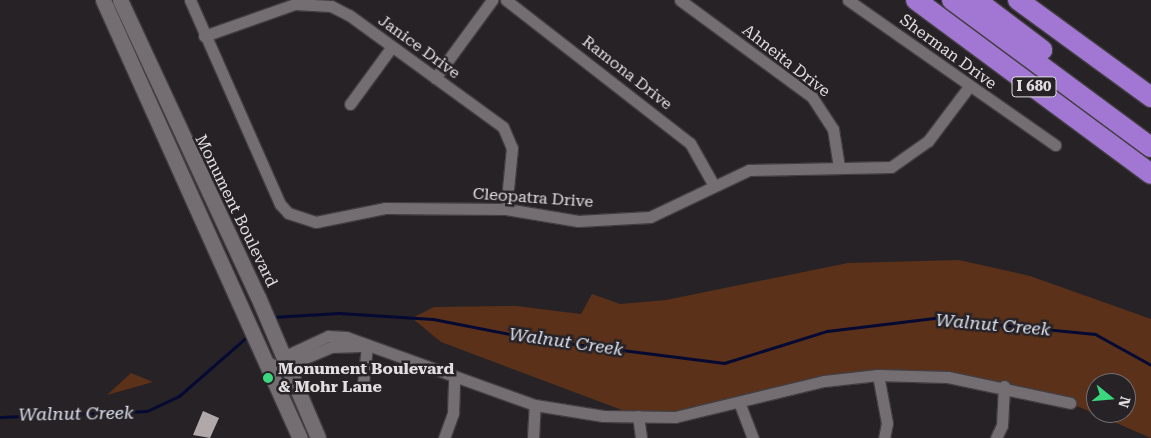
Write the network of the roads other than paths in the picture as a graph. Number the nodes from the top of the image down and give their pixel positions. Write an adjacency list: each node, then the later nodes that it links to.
1 (103, 0): 26 (main road, Monument Boulevard)
2 (120, 0): 27 (main road, Monument Boulevard)
3 (190, 0): 12 (street, Cleopatra Drive)
4 (492, 0): 14 (street)
5 (506, 0): 23 (street, Ramona Drive)
6 (680, 0): 21 (street, Ahneita Drive)
7 (848, 0): 15 (street, Sherman Drive)
8 (916, 0): 22 (highway, I 680)
9 (952, 0): 20 (highway, I 680)
10 (976, 0): 18 (highway, I 680)
11 (1018, 0): 16 (highway)
12 (204, 36): 13 (street, Janice Drive); 24 (street, Cleopatra Drive)
13 (391, 48): 14 (street, Janice Drive); 17 (street)
14 (435, 78): 24 (street, Janice Drive)
15 (968, 88): 19 (street, Sherman Drive); 21 (street, Cleopatra Drive)
16 (1151, 97)
17 (350, 104)
18 (1151, 133)
19 (1055, 145)
20 (1151, 147)
21 (839, 168): 23 (street, Cleopatra Drive)
22 (1151, 174)
23 (713, 184): 24 (street, Cleopatra Drive)
24 (506, 209)
25 (364, 347): 27 (street); 29 (street); 30 (street)
26 (266, 356): 27 (street); 36 (main road, Monument Boulevard)
27 (286, 362): 37 (main road, Monument Boulevard)
28 (878, 375): 31 (street); 32 (street); 42 (street)
29 (454, 377): 34 (street); 38 (street)
30 (363, 384)
31 (1004, 386): 33 (street); 43 (street)
32 (739, 402): 35 (street); 41 (street)
33 (1070, 403)
34 (535, 405): 35 (street); 39 (street)
35 (638, 416): 40 (street)
36 (300, 438)
37 (318, 438)
38 (444, 438)
39 (533, 438)
40 (641, 438)
41 (753, 438)
42 (884, 438)
43 (996, 438)

